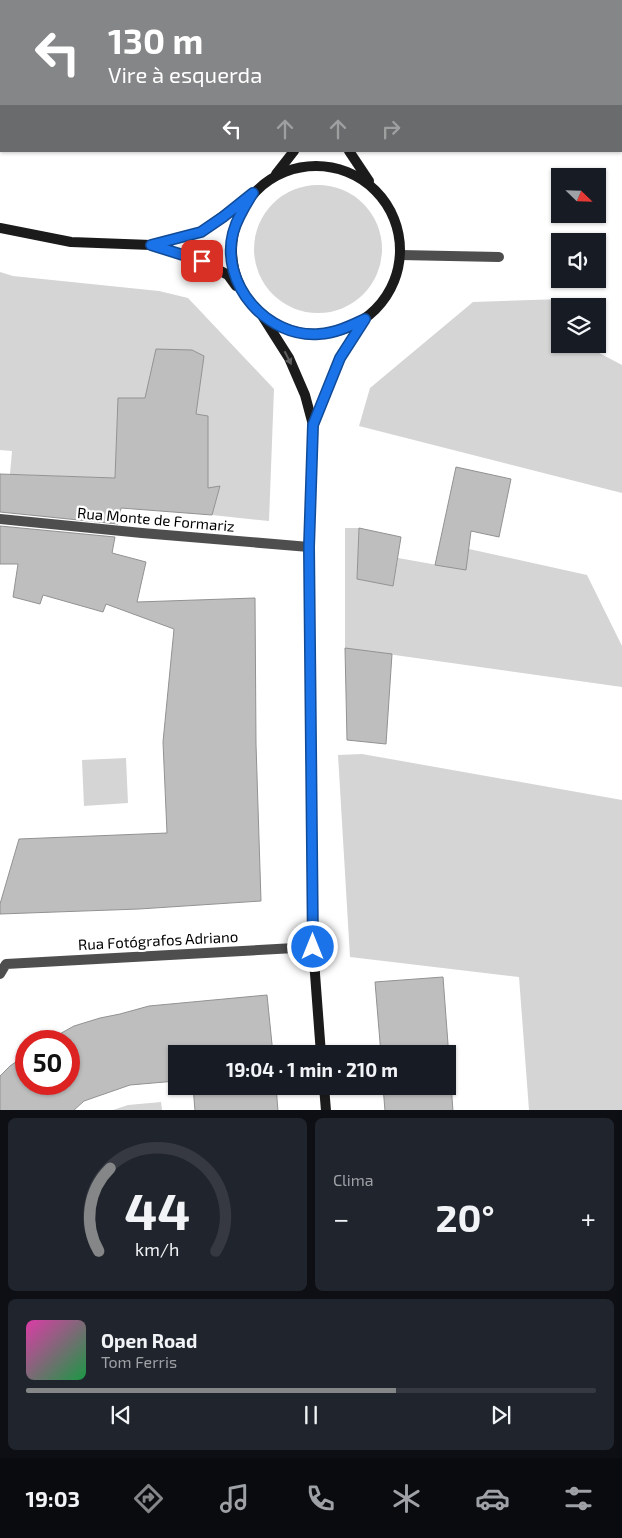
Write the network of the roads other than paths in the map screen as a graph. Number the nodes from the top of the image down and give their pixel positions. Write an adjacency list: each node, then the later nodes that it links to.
1 (293, 152): 3 (main road)
2 (350, 152): 4 (main road)
3 (275, 175): 4 (main road); 5 (main road)
4 (373, 186): 8 (main road)
5 (253, 193): 7 (main road); 10 (main road)
6 (0, 228): 7 (main road)
7 (151, 245): 10 (main road)
8 (400, 255): 9 (street); 12 (main road)
9 (499, 257)
10 (249, 302): 11 (main road)
11 (263, 316): 12 (main road); 13 (main road, one-way to 13)
12 (365, 319): 13 (main road)
13 (313, 425): 15 (main road)
14 (0, 519): 15 (street, Rua Monte de Formariz)
15 (309, 547): 16 (main road)
16 (313, 947): 17 (street, Rua Fotógrafos Adriano); 18 (main road)
17 (0, 974)
18 (320, 1045)
19 (325, 1095): 20 (main road)
20 (326, 1110)

